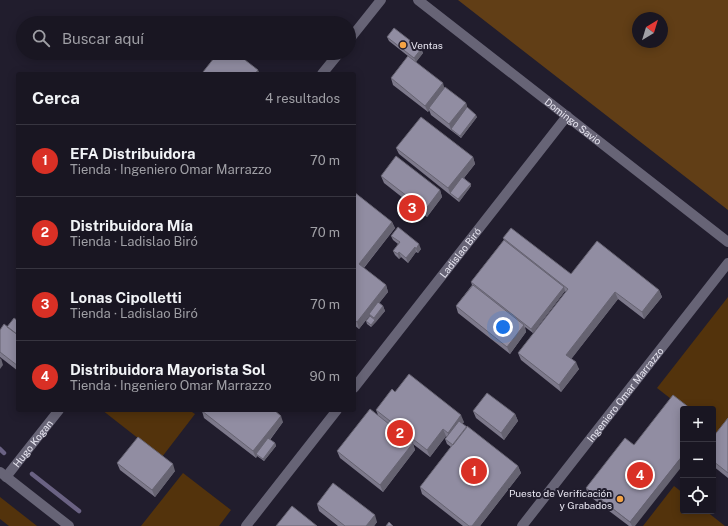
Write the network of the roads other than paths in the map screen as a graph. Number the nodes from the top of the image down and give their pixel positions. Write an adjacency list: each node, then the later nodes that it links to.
1 (380, 0): 3 (street)
2 (418, 0): 6 (street, Domingo Savio)
3 (356, 31)
4 (333, 60): 5 (street)
5 (324, 72)
6 (567, 116): 7 (street, Domingo Savio); 9 (street, Ladislao Biró)
7 (728, 242)
8 (728, 263): 15 (street, Ingeniero Omar Marrazzo)
9 (356, 385)
10 (57, 412): 12 (street, Hugo Kogan)
11 (335, 412): 14 (street)
12 (3, 475): 13 (street)
13 (69, 526)
14 (246, 526)
15 (522, 526)

